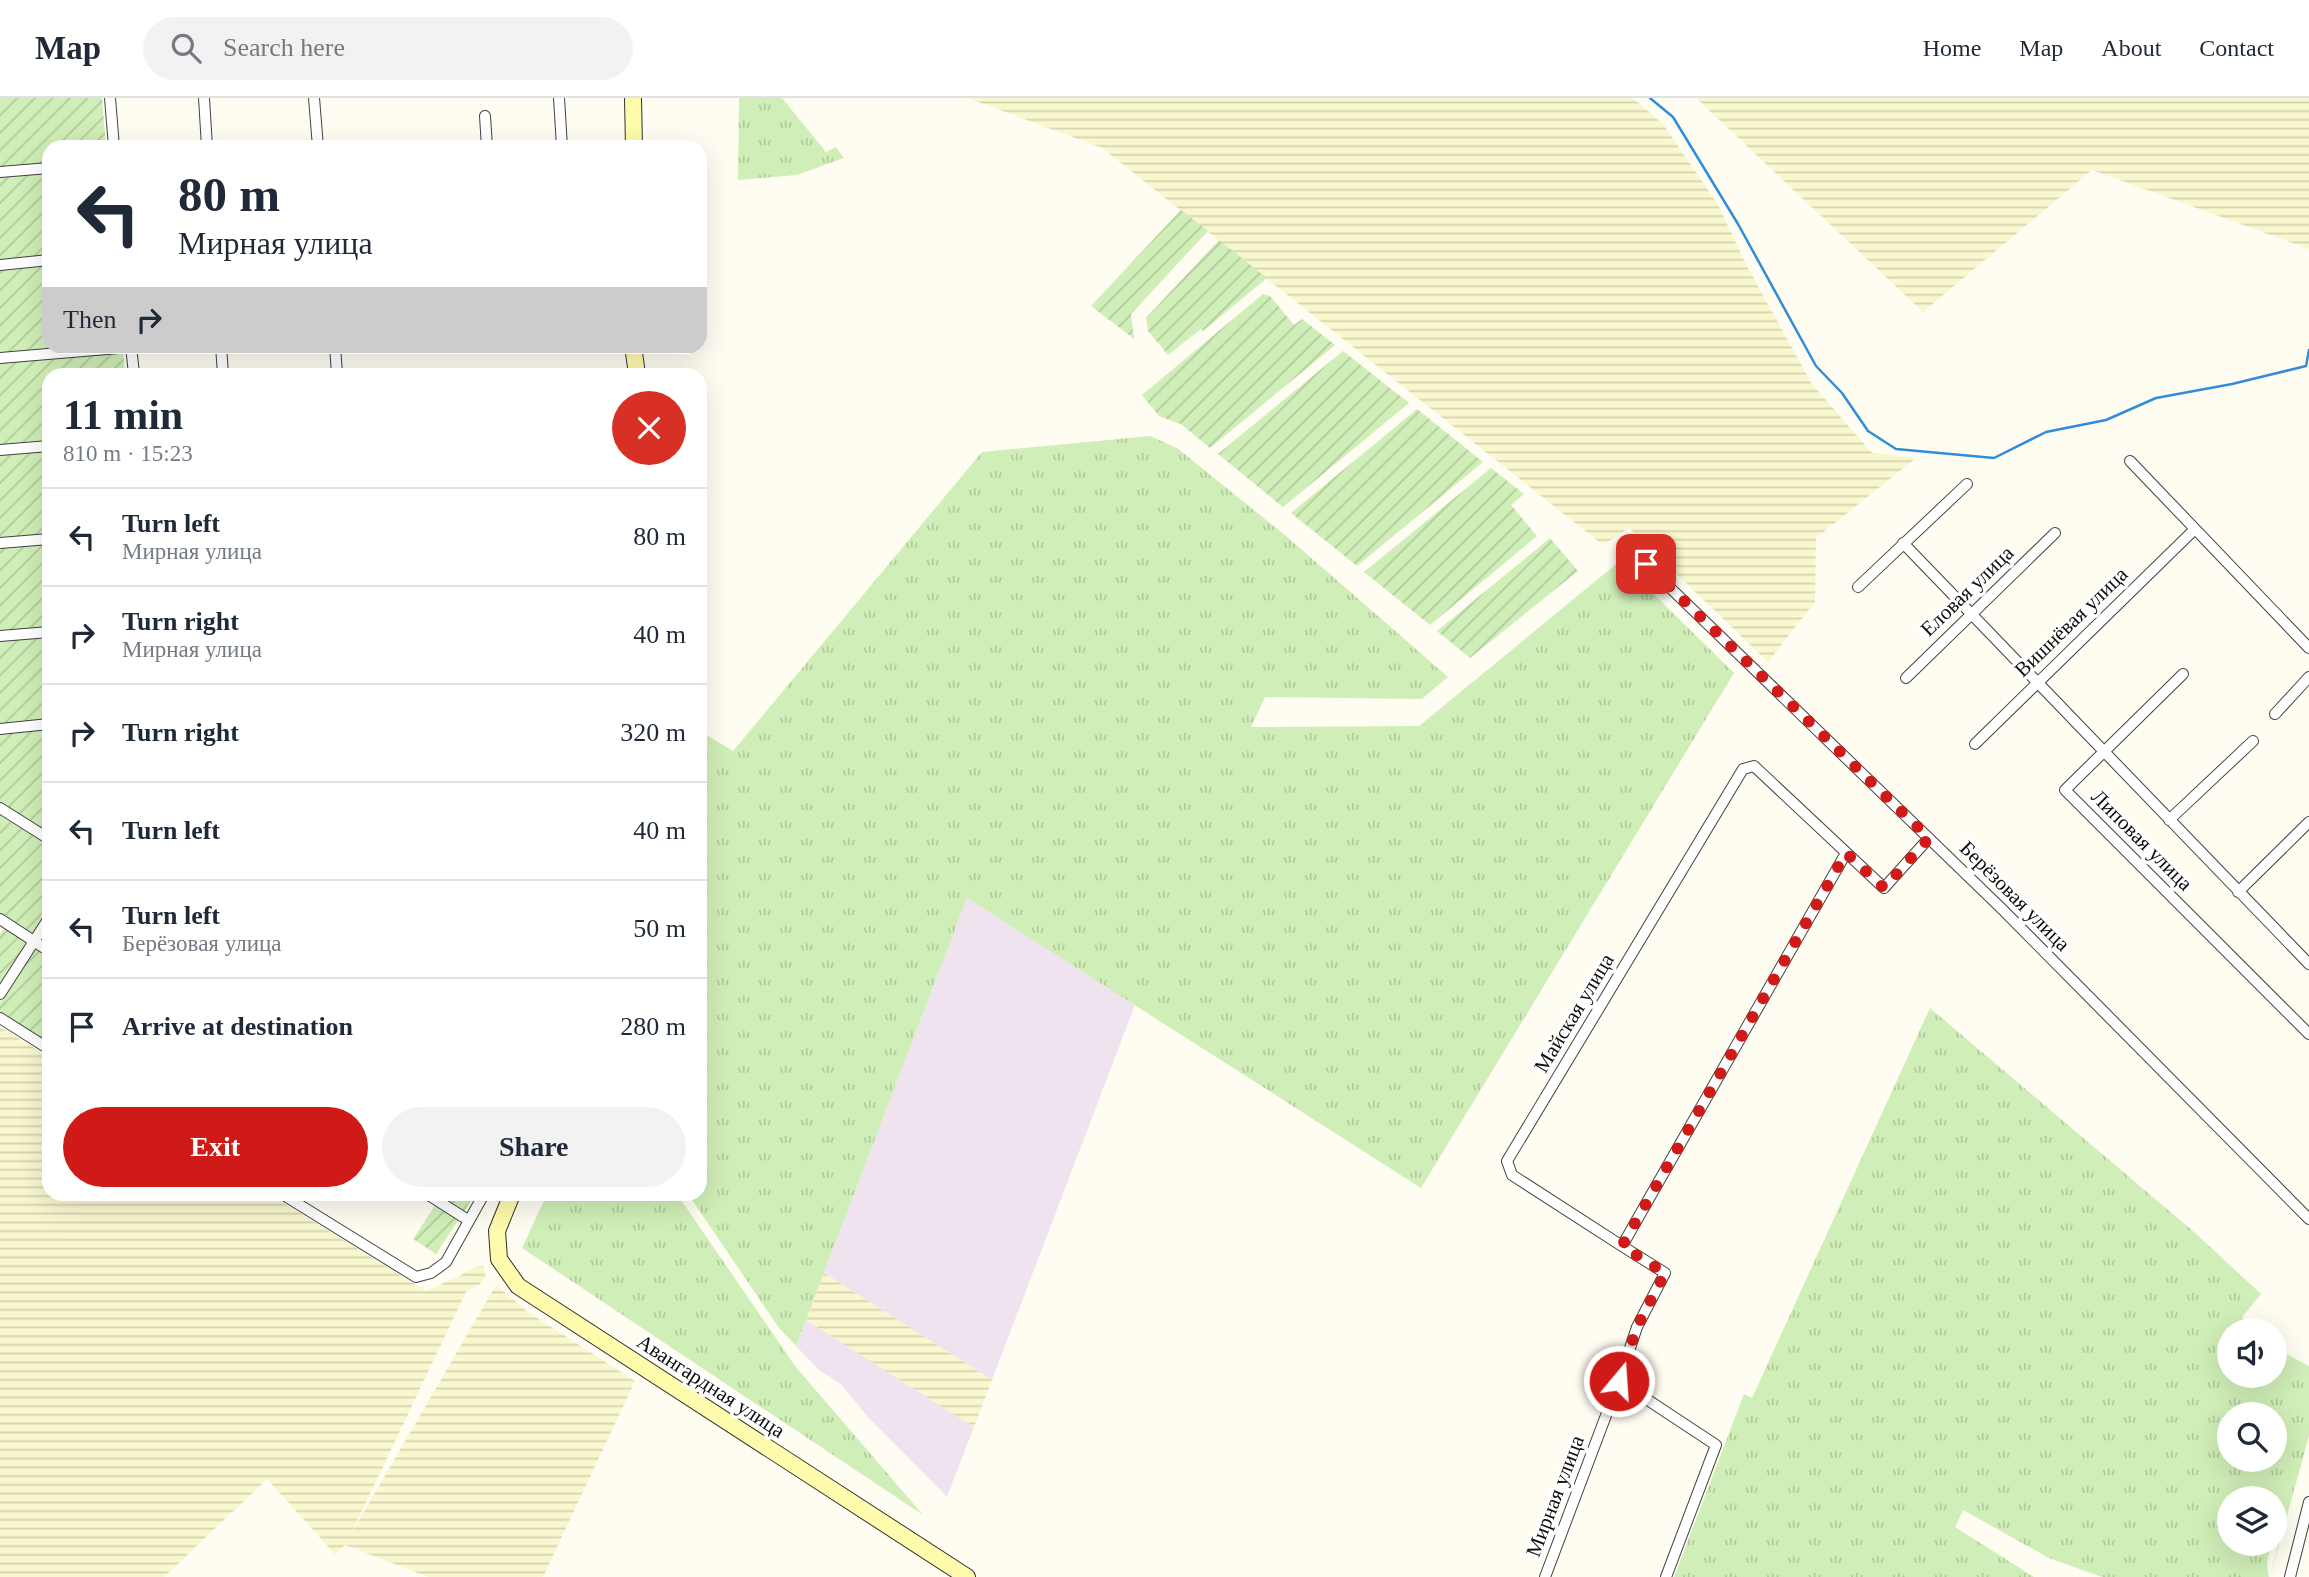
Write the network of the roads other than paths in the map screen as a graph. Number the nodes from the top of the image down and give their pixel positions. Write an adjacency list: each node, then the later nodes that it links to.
1 (110, 98): 7 (street)
2 (204, 98): 8 (street)
3 (314, 98): 9 (street)
4 (559, 98): 11 (street)
5 (633, 98): 12 (main road)
6 (485, 116): 10 (street)
7 (113, 140)
8 (207, 140)
9 (317, 140)
10 (486, 140)
11 (562, 140)
12 (634, 140)
13 (42, 169): 14 (street)
14 (0, 172)
15 (42, 261): 16 (street)
16 (0, 265)
17 (48, 354): 18 (street)
18 (0, 358)
19 (42, 447): 20 (street)
20 (0, 450)
21 (2130, 461): 23 (street)
22 (1967, 484): 27 (street)
23 (2195, 529): 33 (street); 37 (street, Вишнёвая улица)
24 (2055, 533): 30 (street, Еловая улица)
25 (42, 540): 26 (street)
26 (0, 543)
27 (1903, 543): 29 (street); 30 (street)
28 (1629, 548): 48 (street, Берёзовая улица)
29 (1858, 587)
30 (1970, 614): 36 (street, Еловая улица); 37 (street)
31 (42, 633): 32 (street)
32 (0, 636)
33 (2309, 648)
34 (2183, 674): 43 (street, Липовая улица)
35 (2309, 677): 38 (street)
36 (1906, 678)
37 (2037, 682): 42 (street, Вишнёвая улица); 43 (street)
38 (2275, 714)
39 (42, 725): 40 (street)
40 (0, 729)
41 (2253, 741): 45 (street)
42 (1975, 744)
43 (2103, 752): 45 (street); 58 (street, Липовая улица)
44 (0, 808): 47 (street)
45 (2169, 820): 50 (street)
46 (2309, 822): 50 (street)
47 (42, 835)
48 (1929, 838): 49 (street); 64 (street, Берёзовая улица)
49 (1846, 853): 66 (street); 66 (street, Майская улица)
50 (2238, 892): 55 (street)
51 (0, 919): 53 (street)
52 (42, 929): 53 (street)
53 (34, 941): 54 (street); 56 (street)
54 (42, 946)
55 (2309, 964)
56 (0, 995)
57 (0, 1018): 59 (street)
58 (2309, 1034)
59 (42, 1045)
60 (293, 1201): 65 (street)
61 (438, 1201): 65 (street)
62 (480, 1201): 65 (street)
63 (509, 1201): 69 (main road, Авангардная улица)
64 (2309, 1219)
65 (468, 1220)
66 (1622, 1246): 67 (street, Мирная улица)
67 (1619, 1381): 70 (street, Мирная улица); 71 (street)
68 (2309, 1502): 72 (street)
69 (967, 1577)
70 (1545, 1577)
71 (1666, 1577)
72 (2290, 1577)

